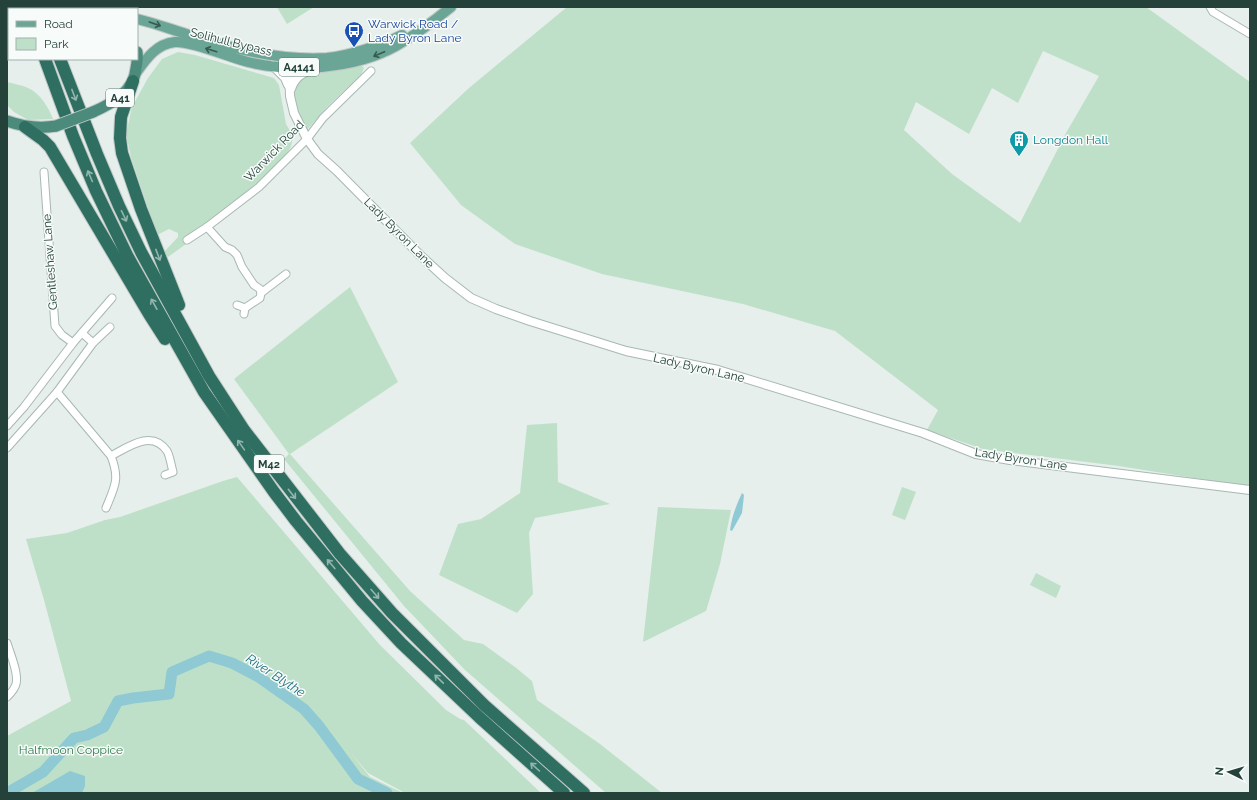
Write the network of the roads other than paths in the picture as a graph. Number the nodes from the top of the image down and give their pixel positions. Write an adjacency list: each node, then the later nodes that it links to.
1 (451, 7): 4 (main road, A4141)
2 (1210, 7): 5 (street)
3 (138, 19): 6 (main road, Solihull Bypass / A4141, one-way to 6)
4 (436, 19): 6 (main road, Solihull Bypass / A4141); 12 (main road, Solihull Bypass / A4141, one-way to 12)
5 (1250, 34)
6 (225, 45): 11 (main road)
7 (45, 60): 30 (highway, M42, one-way to 7)
8 (60, 60): 33 (highway, M42, one-way to 33)
9 (136, 60): 14 (highway, A41)
10 (272, 65): 11 (main road, Solihull Bypass / A4141); 14 (main road, Solihull Bypass / A4141, one-way to 14); 15 (street)
11 (289, 67): 12 (main road, Solihull Bypass / A4141); 15 (street, Lady Byron Lane)
12 (320, 67): 15 (street)
13 (371, 71): 18 (street, Warwick Road)
14 (135, 77): 17 (highway, A41, bridge); 33 (highway, one-way to 33)
15 (290, 92): 18 (street, Lady Byron Lane)
16 (7, 115): 17 (highway)
17 (16, 124): 30 (highway)
18 (307, 139): 20 (street, Warwick Road); 37 (street, Lady Byron Lane)
19 (44, 172): 28 (street, Gentleshaw Lane)
20 (207, 227): 21 (street, Warwick Road); 23 (street)
21 (187, 240)
22 (286, 274): 23 (street)
23 (262, 293): 25 (street)
24 (112, 298): 27 (street)
25 (237, 305)
26 (110, 327): 29 (street)
27 (82, 333): 28 (street); 29 (street)
28 (73, 343): 32 (street)
29 (94, 343): 31 (street)
30 (193, 375): 41 (highway, M42, one-way to 30)
31 (56, 392): 34 (street); 35 (street)
32 (7, 426)
33 (244, 430): 42 (highway, M42, one-way to 42)
34 (7, 448)
35 (111, 456): 36 (street); 38 (street)
36 (165, 475)
37 (1250, 490)
38 (106, 508)
39 (7, 643): 40 (street)
40 (7, 697)
41 (564, 793)
42 (584, 793)

